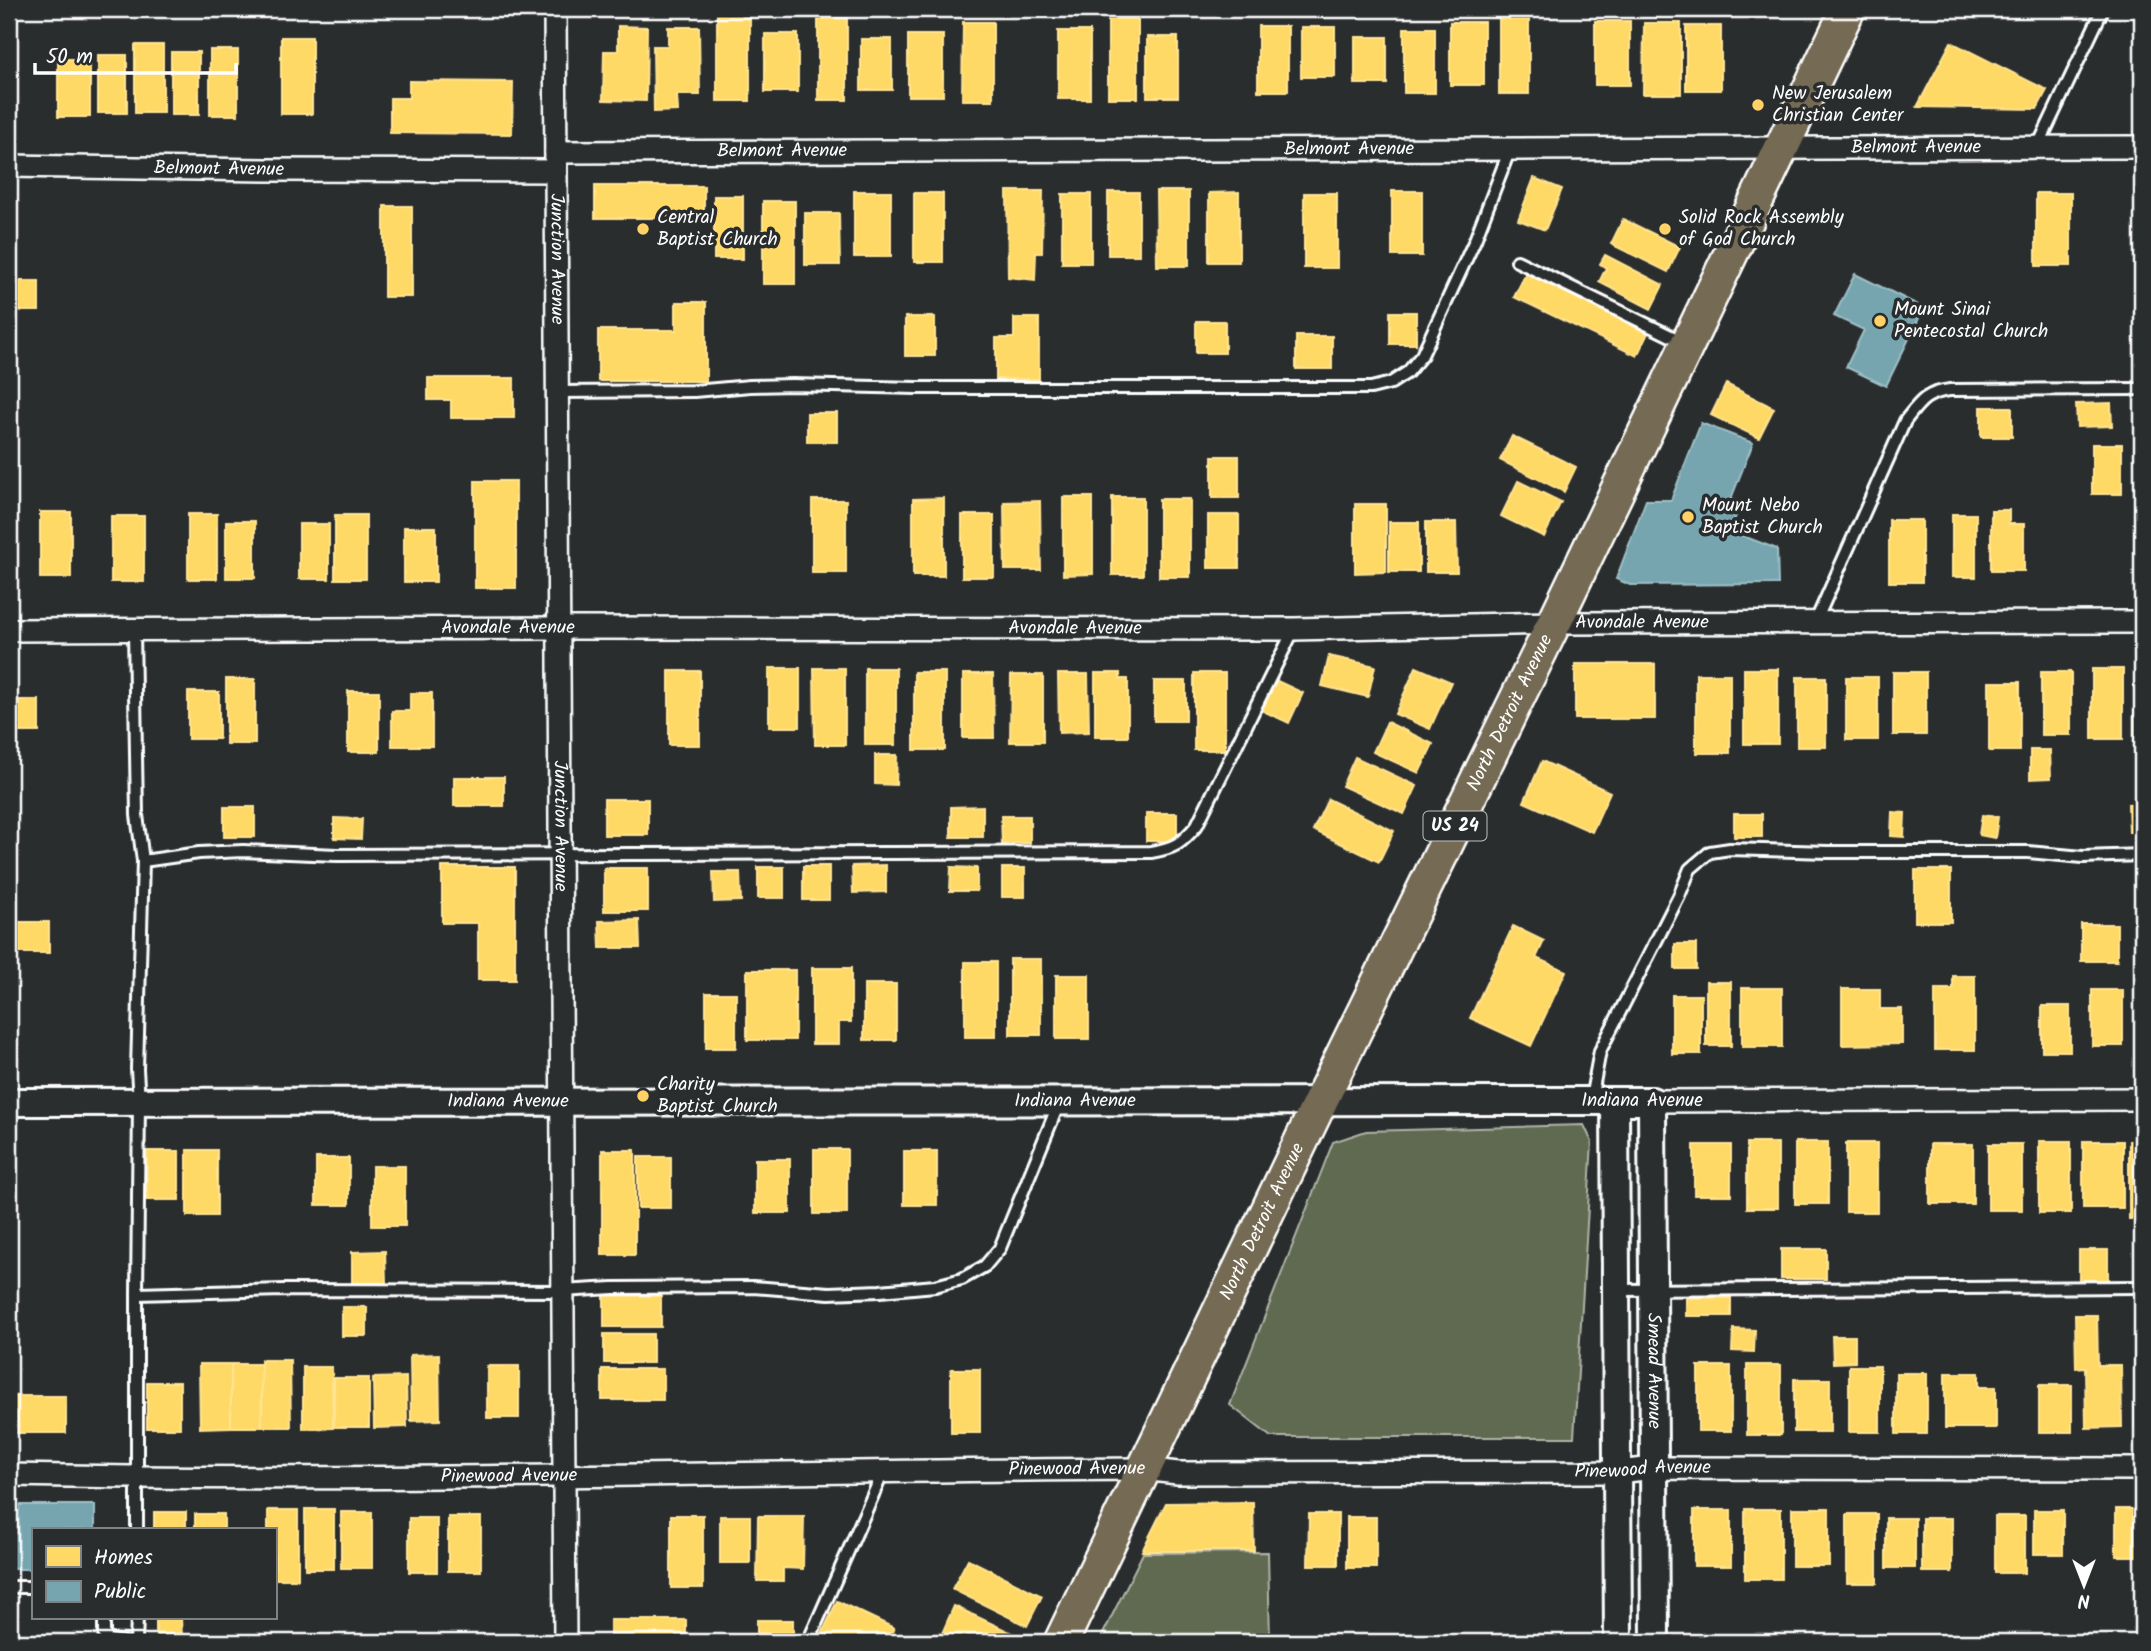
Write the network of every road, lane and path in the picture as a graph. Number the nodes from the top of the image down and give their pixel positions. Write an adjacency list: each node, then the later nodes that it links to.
1 (555, 9): 8 (street, Junction Avenue)
2 (1848, 9): 5 (main road, North Detroit Avenue / US 24)
3 (2103, 9): 6 (lane)
4 (2142, 147): 6 (street, Belmont Avenue)
5 (1781, 148): 6 (street, Belmont Avenue); 7 (street, Belmont Avenue); 11 (main road, North Detroit Avenue / US 24)
6 (2037, 148)
7 (1510, 149): 8 (street, Belmont Avenue); 13 (lane)
8 (556, 162): 9 (street, Belmont Avenue); 13 (street, Junction Avenue)
9 (9, 166)
10 (1517, 261): 11 (lane)
11 (1688, 344): 15 (main road, North Detroit Avenue / US 24)
12 (2142, 389): 16 (lane)
13 (557, 391): 17 (street, Junction Avenue)
14 (2142, 622): 16 (street, Avondale Avenue)
15 (1554, 623): 16 (street, Avondale Avenue); 19 (street, Avondale Avenue); 30 (main road, North Detroit Avenue / US 24)
16 (1815, 623)
17 (558, 628): 18 (street, Avondale Avenue); 19 (street, Avondale Avenue); 21 (street, Junction Avenue)
18 (134, 629): 20 (street, Avondale Avenue); 23 (lane)
19 (1294, 629): 21 (lane)
20 (9, 630)
21 (560, 853): 23 (lane); 31 (street, Junction Avenue)
22 (2142, 855): 25 (lane)
23 (143, 861): 28 (lane)
24 (2142, 1099): 26 (street, Indiana Avenue)
25 (1603, 1101): 26 (street, Indiana Avenue); 30 (street, Indiana Avenue); 34 (street, Smead Avenue)
26 (1652, 1101): 33 (street, Smead Avenue)
27 (9, 1102): 28 (street, Indiana Avenue)
28 (139, 1102): 31 (street, Indiana Avenue); 36 (lane)
29 (1059, 1102): 30 (street, Indiana Avenue); 31 (street, Indiana Avenue); 35 (lane)
30 (1320, 1102): 38 (main road, North Detroit Avenue / US 24)
31 (561, 1103): 35 (street, Junction Avenue)
32 (2142, 1287): 33 (lane)
33 (1653, 1289): 34 (lane); 37 (street, Smead Avenue)
34 (1616, 1290): 41 (street, Smead Avenue)
35 (562, 1291): 36 (lane); 44 (street, Junction Avenue)
36 (137, 1294): 43 (lane)
37 (1655, 1468): 39 (street, Pinewood Avenue); 41 (street, Pinewood Avenue); 56 (street, Smead Avenue)
38 (1142, 1469): 40 (street, Pinewood Avenue); 41 (street, Pinewood Avenue); 54 (main road, North Detroit Avenue / US 24)
39 (2142, 1469)
40 (884, 1470): 44 (street, Pinewood Avenue); 53 (lane)
41 (1617, 1472): 55 (street, Smead Avenue)
42 (9, 1475): 43 (street, Pinewood Avenue)
43 (137, 1477): 44 (street, Pinewood Avenue); 45 (lane)
44 (564, 1477): 52 (street, Junction Avenue)
45 (137, 1528)
46 (9, 1587): 47 (lane)
47 (32, 1587)
48 (104, 1620): 50 (lane)
49 (136, 1620): 51 (lane)
50 (124, 1642)
51 (136, 1642)
52 (565, 1642)
53 (808, 1642)
54 (1061, 1642)
55 (1618, 1642)
56 (1656, 1642)

